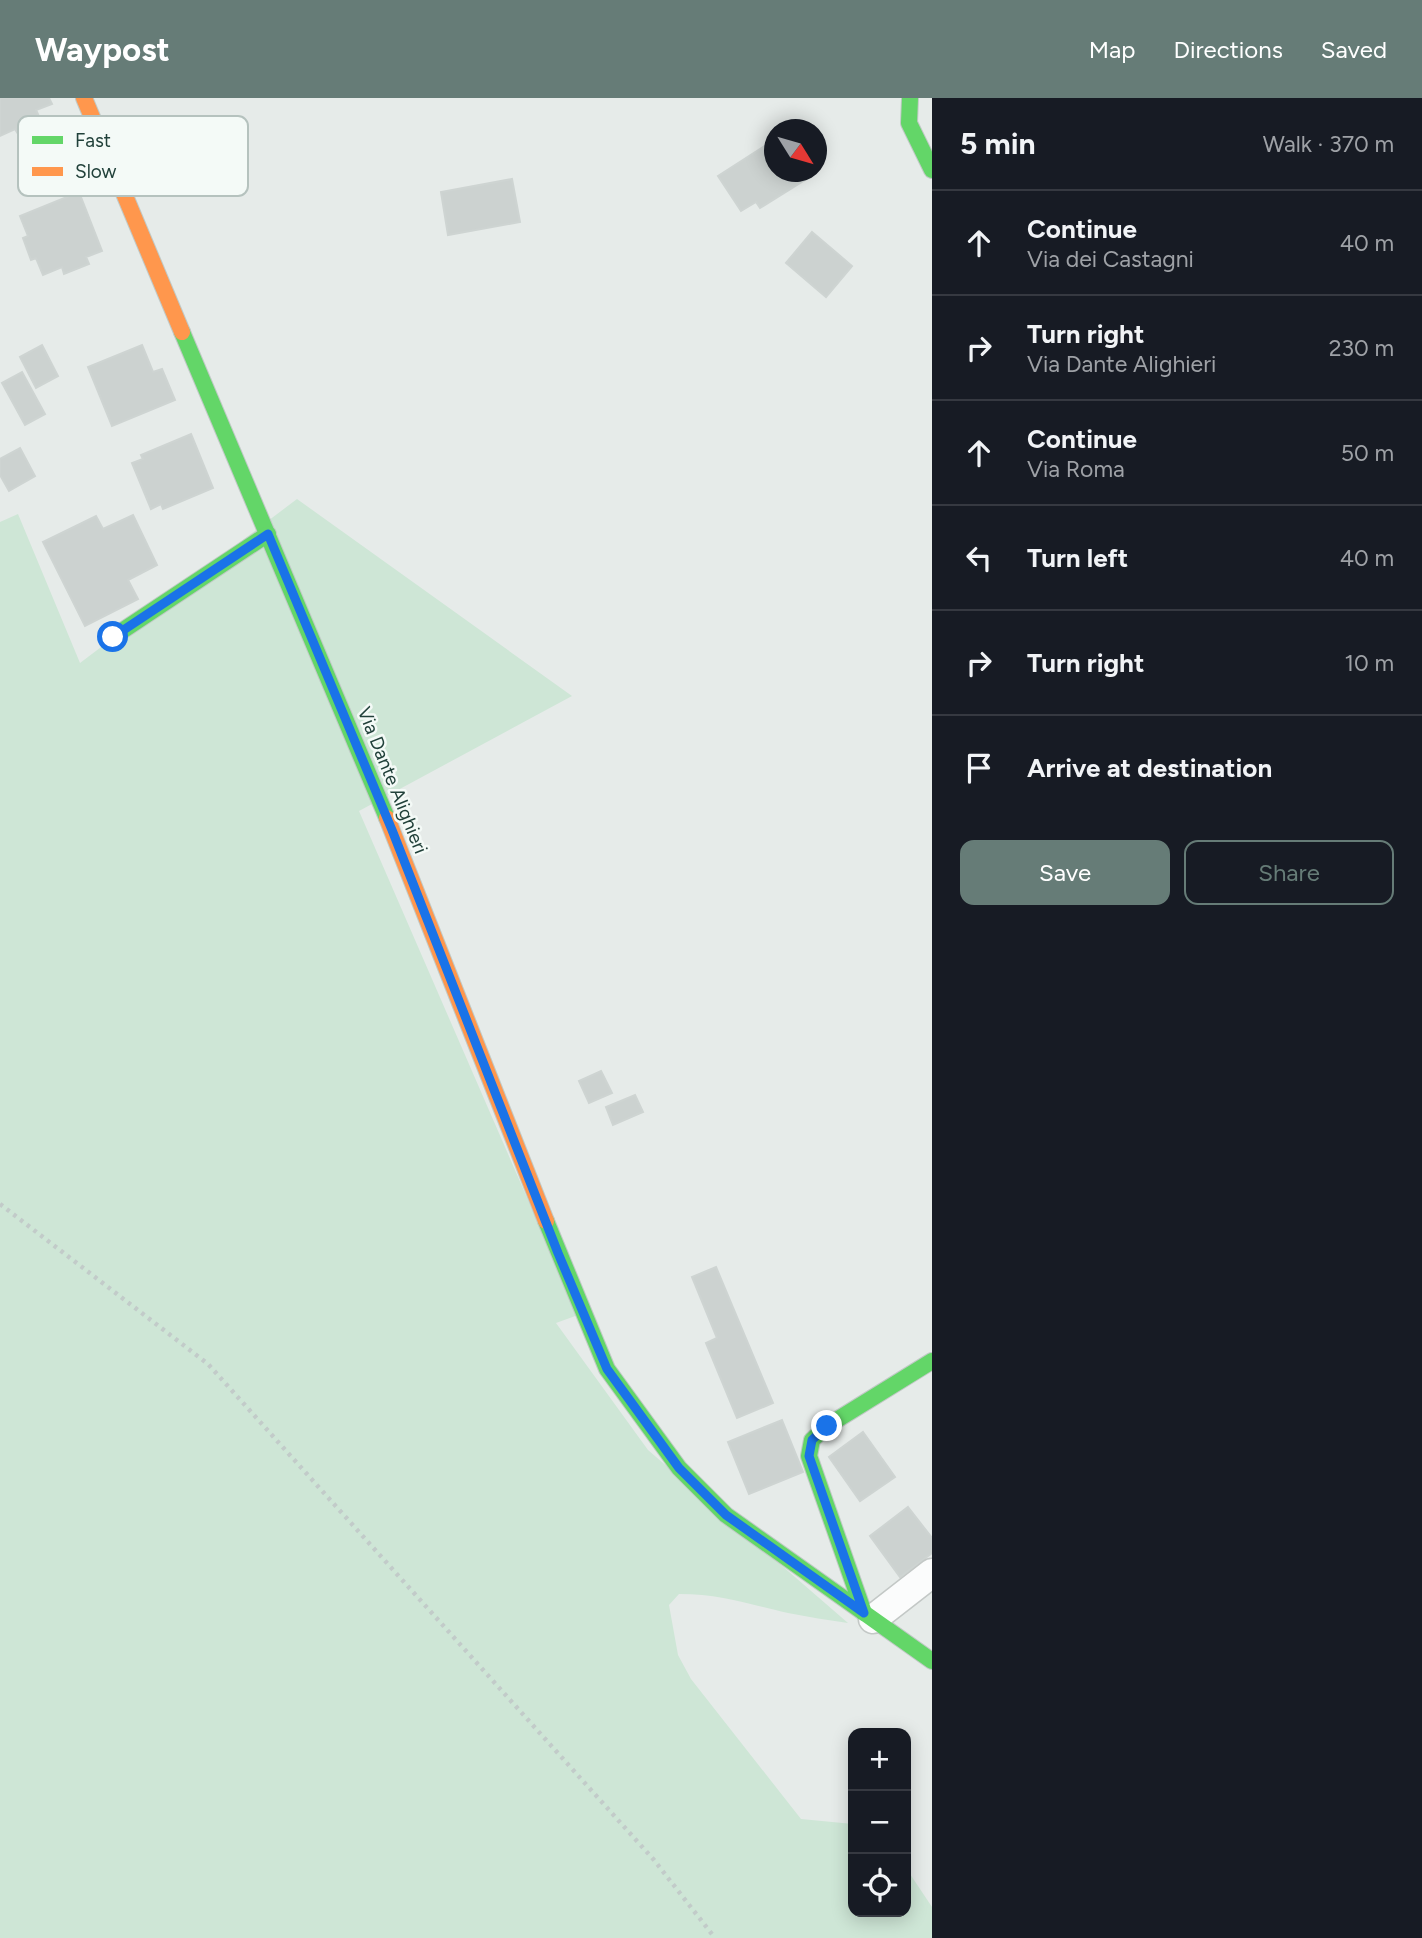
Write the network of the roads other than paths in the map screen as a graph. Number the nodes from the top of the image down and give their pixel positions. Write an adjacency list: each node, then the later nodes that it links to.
1 (84, 98): 3 (street, Via Dante Alighieri)
2 (910, 98): 4 (street)
3 (92, 116)
4 (932, 170)
5 (125, 196): 6 (street, Via Dante Alighieri)
6 (268, 534): 7 (street); 10 (street, Via Dante Alighieri)
7 (113, 637)
8 (932, 1361): 10 (street)
9 (932, 1573): 10 (street)
10 (869, 1616): 11 (street, Via Dante Alighieri)
11 (932, 1661)

